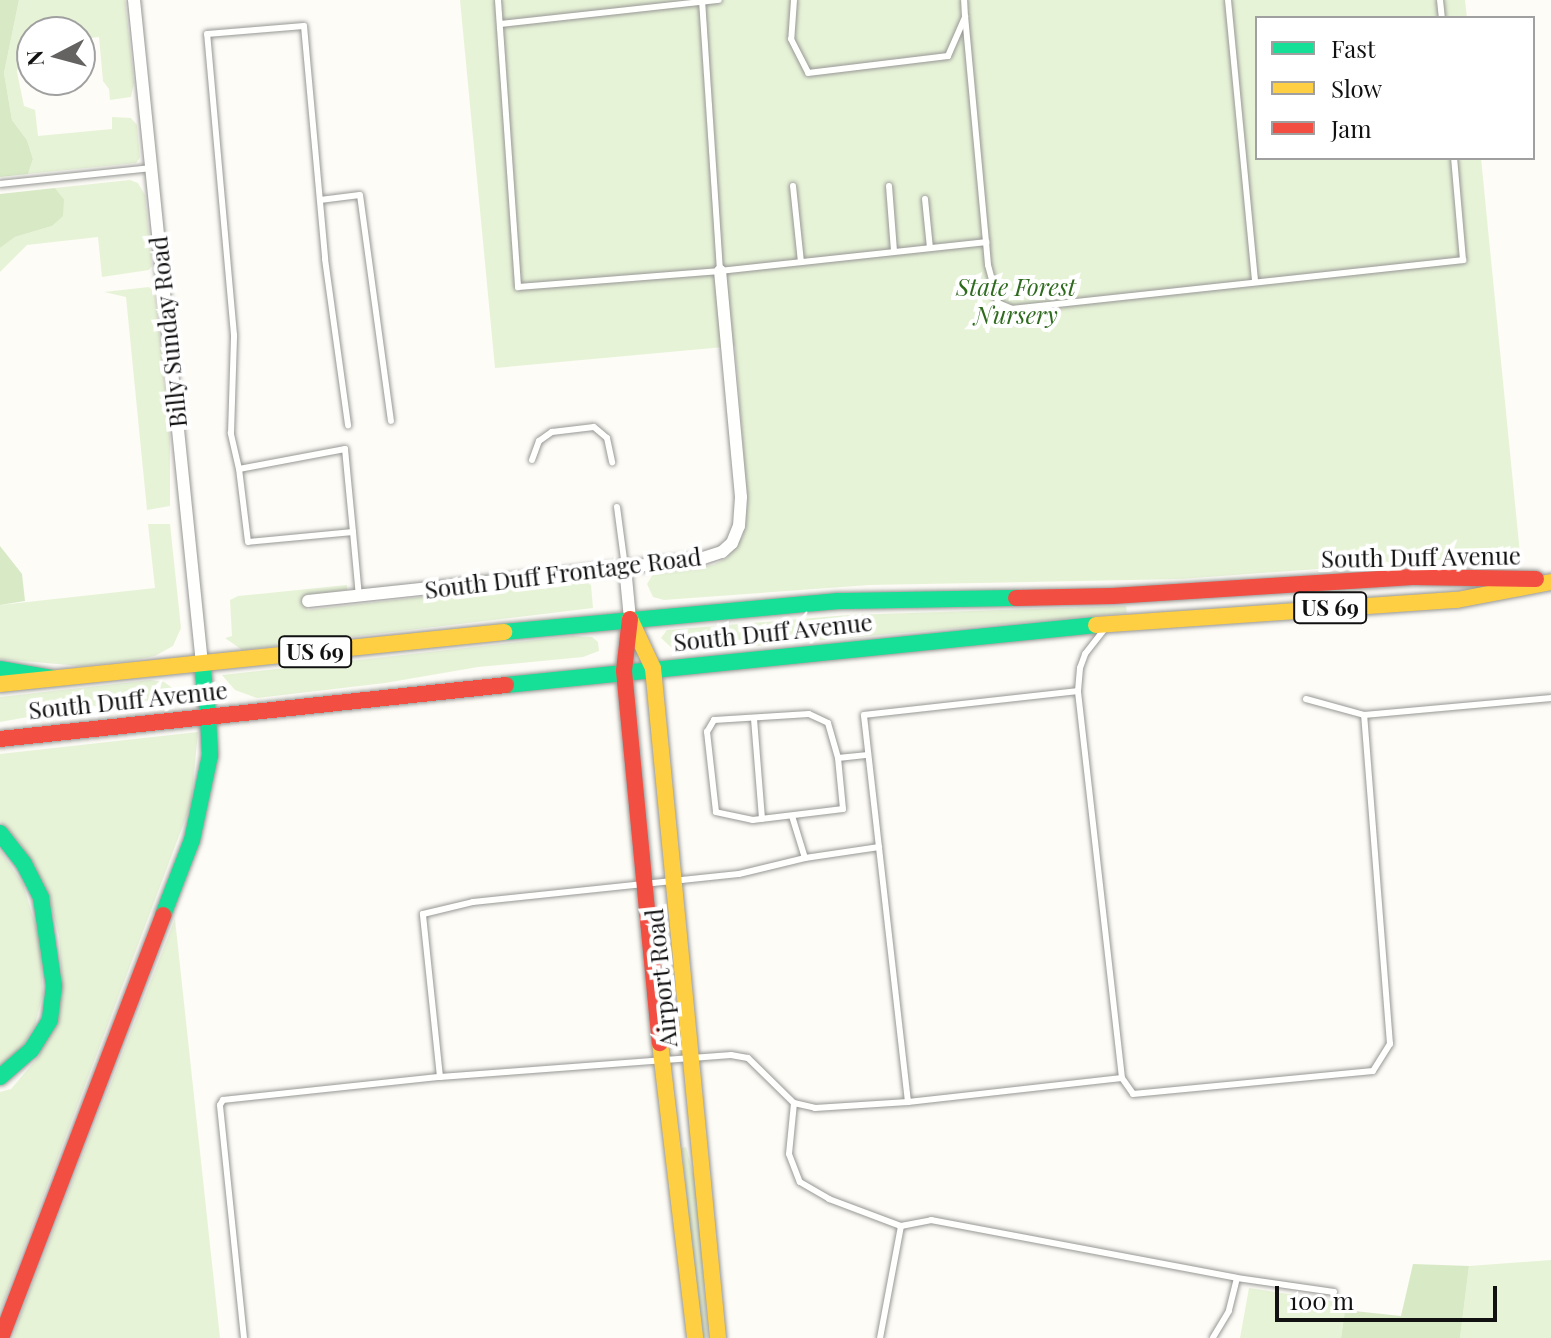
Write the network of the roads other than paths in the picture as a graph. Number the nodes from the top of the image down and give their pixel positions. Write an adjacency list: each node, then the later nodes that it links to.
1 (134, 0): 11 (street, Billy Sunday Road)
2 (498, 0): 9 (lane)
3 (719, 0): 7 (lane)
4 (794, 0): 8 (lane)
5 (964, 0): 8 (lane)
6 (1228, 0): 22 (lane)
7 (702, 1): 9 (lane); 21 (lane)
8 (965, 17): 17 (lane)
9 (501, 24): 21 (lane)
10 (1454, 160): 22 (lane)
11 (151, 168): 12 (lane); 36 (street, Billy Sunday Road)
12 (0, 184)
13 (793, 186): 20 (lane)
14 (889, 186): 19 (lane)
15 (925, 199): 18 (lane)
16 (320, 200): 23 (lane); 24 (lane); 27 (lane)
17 (986, 242): 18 (lane); 22 (lane)
18 (930, 248): 19 (lane)
19 (894, 251): 20 (lane)
20 (801, 262): 21 (lane)
21 (720, 271): 30 (street, South Duff Frontage Road)
22 (1255, 281)
23 (391, 421)
24 (348, 425)
25 (532, 460): 26 (lane)
26 (612, 462)
27 (239, 469): 29 (lane); 29 (lane)
28 (617, 507): 30 (lane)
29 (353, 532): 32 (lane)
30 (625, 567): 32 (street, South Duff Frontage Road); 34 (street, Airport Road)
31 (1551, 581): 34 (main road, South Duff Avenue / US 69); 35 (main road, South Duff Avenue / US 69)
32 (359, 597): 33 (street, South Duff Frontage Road)
33 (308, 601)
34 (630, 619): 36 (main road, South Duff Avenue / US 69); 37 (main road, Airport Road); 39 (main road, Airport Road)
35 (1108, 624): 37 (main road, South Duff Avenue / US 69); 42 (lane)
36 (202, 664): 40 (main road, South Duff Avenue / US 69); 46 (main road)
37 (653, 668): 39 (main road, South Duff Avenue / US 69); 56 (main road, Airport Road)
38 (0, 669): 40 (main road)
39 (624, 671): 46 (main road, South Duff Avenue / US 69); 57 (main road, Airport Road)
40 (52, 678): 41 (main road, South Duff Avenue / US 69)
41 (0, 684)
42 (1078, 691): 49 (lane); 62 (lane)
43 (1551, 698): 45 (lane)
44 (1306, 699): 45 (lane)
45 (1364, 715): 62 (lane)
46 (208, 716): 48 (main road, South Duff Avenue / US 69); 68 (main road)
47 (754, 719): 50 (lane); 52 (lane); 52 (lane)
48 (0, 739)
49 (868, 755): 50 (lane); 54 (lane)
50 (838, 758): 51 (lane)
51 (792, 816): 52 (lane); 55 (lane)
52 (762, 819)
53 (0, 833): 60 (main road)
54 (879, 847): 55 (lane); 63 (lane)
55 (805, 858): 56 (lane)
56 (675, 882): 57 (lane); 58 (main road, Airport Road)
57 (645, 884): 59 (main road, Airport Road); 61 (lane)
58 (693, 1059): 59 (lane); 64 (lane); 71 (main road, Airport Road)
59 (662, 1061): 61 (lane); 70 (main road, Airport Road)
60 (0, 1077)
61 (440, 1077): 69 (lane)
62 (1122, 1078): 63 (lane)
63 (908, 1102): 64 (lane)
64 (794, 1103): 65 (lane)
65 (901, 1226): 66 (lane); 72 (lane)
66 (1237, 1278): 67 (lane); 73 (lane)
67 (1334, 1292)
68 (1, 1338)
69 (244, 1338)
70 (695, 1338)
71 (718, 1338)
72 (880, 1338)
73 (1213, 1338)

